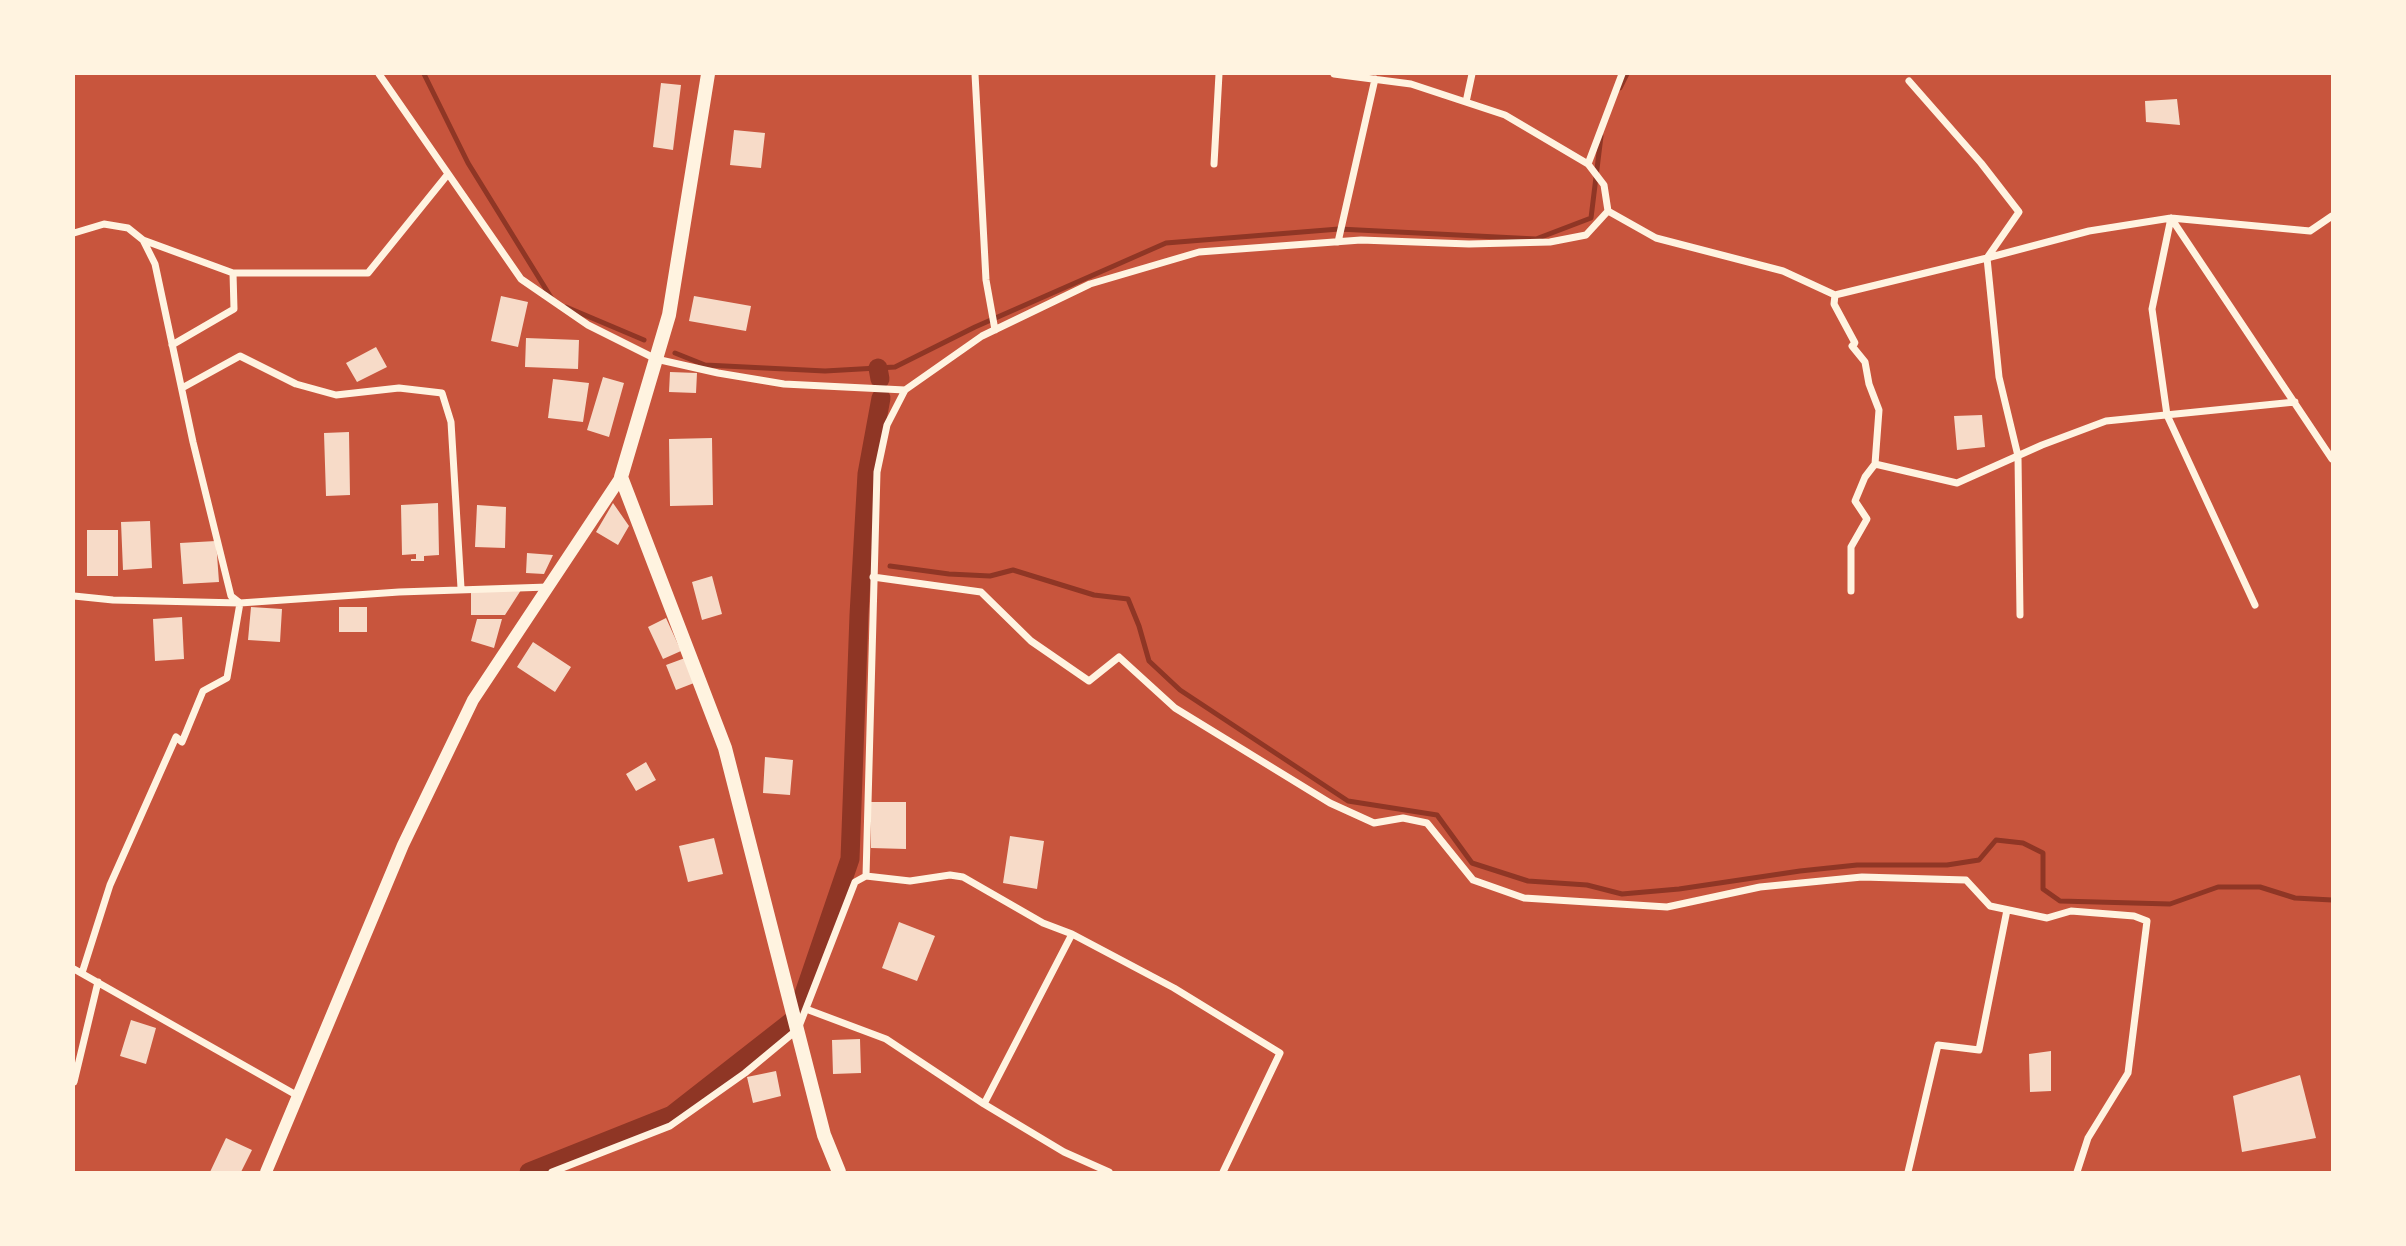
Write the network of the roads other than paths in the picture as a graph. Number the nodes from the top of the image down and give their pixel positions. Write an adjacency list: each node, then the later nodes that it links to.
1 (379, 74): 13 (street)
2 (708, 74): 25 (main road)
3 (975, 74): 23 (street)
4 (1219, 74): 12 (street)
5 (1334, 74): 8 (street)
6 (1472, 74): 10 (street)
7 (1622, 74): 11 (street)
8 (1375, 79): 10 (street); 19 (street)
9 (1909, 81): 20 (street)
10 (1465, 102): 11 (street)
11 (1588, 163): 14 (street)
12 (1214, 164)
13 (448, 174): 21 (street); 25 (street)
14 (1608, 211): 19 (street); 22 (street)
15 (2333, 216): 16 (street)
16 (2171, 218): 20 (street); 28 (street); 29 (street)
17 (74, 233): 18 (street)
18 (143, 240): 21 (street); 24 (street)
19 (1338, 241): 23 (street)
20 (1987, 258): 22 (street); 30 (street)
21 (233, 273): 24 (street)
22 (1835, 295): 32 (street)
23 (995, 329): 27 (street)
24 (172, 345): 26 (street)
25 (656, 359): 27 (street); 33 (main road)
26 (182, 388): 36 (street); 39 (street)
27 (905, 390): 34 (street)
28 (2294, 402): 29 (street); 31 (street)
29 (2167, 415): 30 (street); 40 (street)
30 (2018, 456): 32 (street); 41 (street)
31 (2333, 459)
32 (1875, 464): 37 (street)
33 (621, 477): 35 (street); 49 (main road)
34 (873, 578): 42 (street); 43 (street)
35 (548, 587): 36 (street); 51 (street)
36 (461, 589): 39 (street)
37 (1851, 591)
38 (74, 596): 39 (street)
39 (240, 603): 46 (street)
40 (2255, 605)
41 (2020, 615)
42 (866, 877): 44 (street); 48 (street)
43 (2007, 910): 58 (street); 59 (street)
44 (1072, 934): 52 (street); 57 (street)
45 (74, 969): 46 (street)
46 (82, 974): 47 (street)
47 (98, 982): 50 (street); 51 (street)
48 (806, 1010): 49 (street); 52 (street)
49 (798, 1029): 54 (street); 55 (main road)
50 (74, 1082)
51 (298, 1096): 53 (street)
52 (984, 1104): 56 (street)
53 (266, 1172)
54 (552, 1172)
55 (839, 1172)
56 (1110, 1172)
57 (1223, 1172)
58 (1908, 1172)
59 (2077, 1172)

